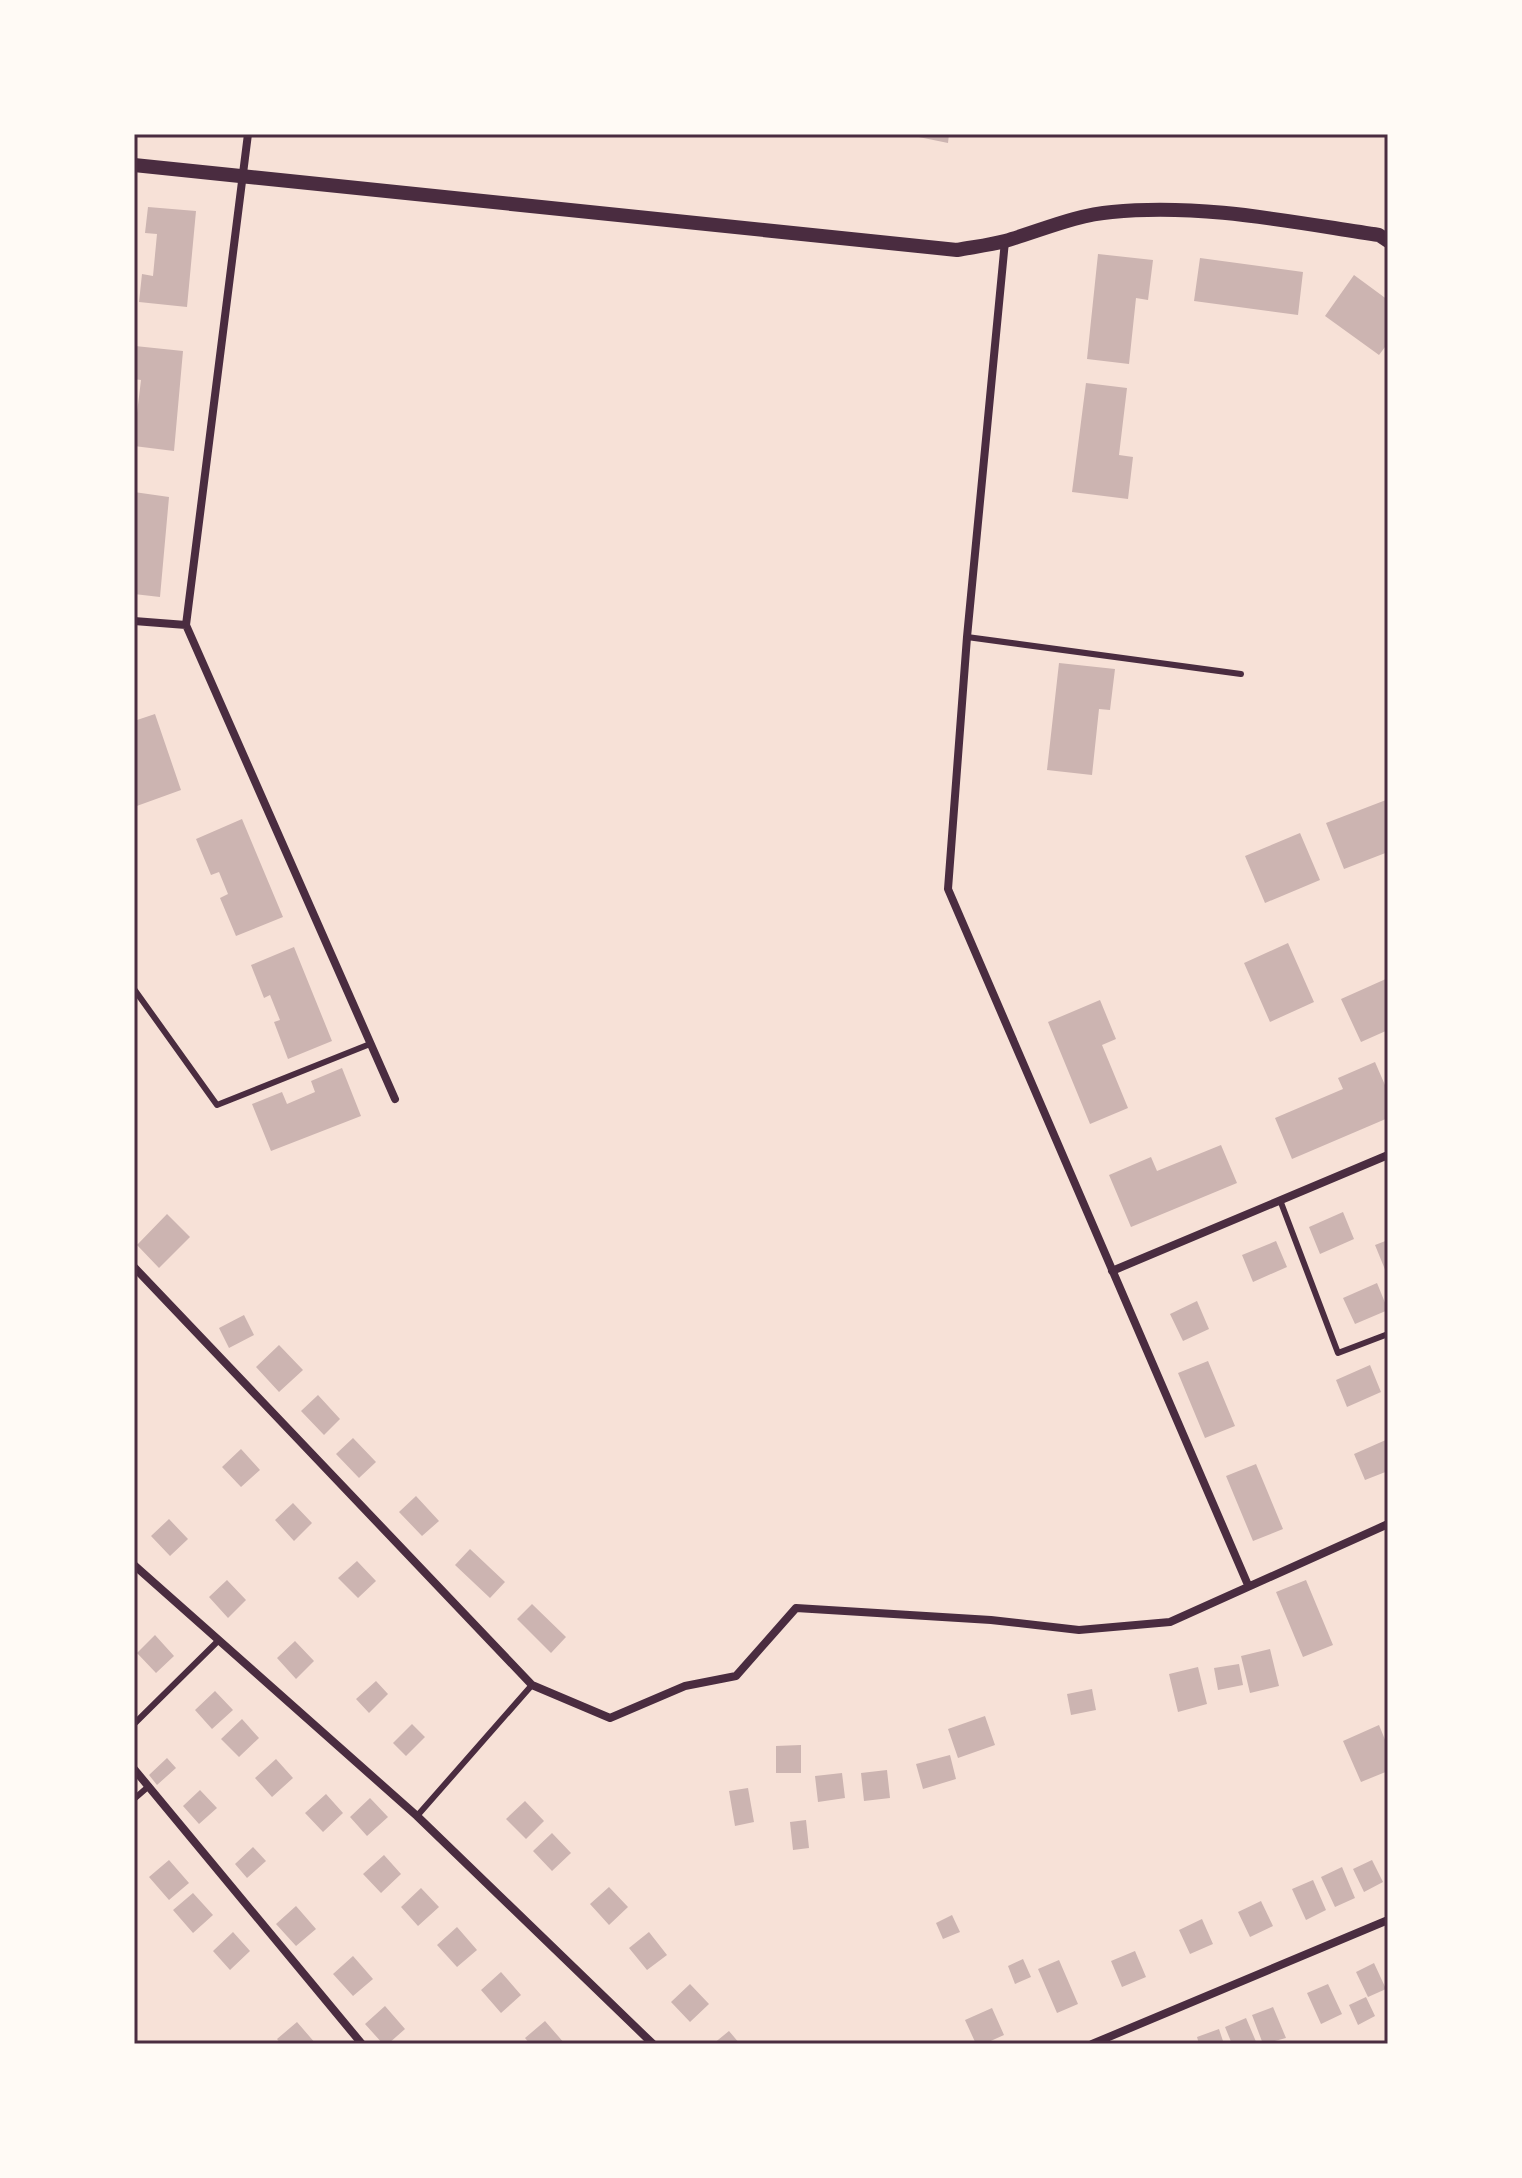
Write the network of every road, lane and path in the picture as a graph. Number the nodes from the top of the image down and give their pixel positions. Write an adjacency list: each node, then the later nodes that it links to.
1 (248, 134): 3 (street)
2 (134, 165): 3 (street)
3 (243, 177): 5 (street); 7 (street)
4 (1385, 236): 5 (street)
5 (1005, 241): 8 (street)
6 (134, 621): 7 (street)
7 (186, 625): 11 (street)
8 (967, 637): 9 (lane); 16 (street)
9 (1241, 674)
10 (134, 989): 11 (lane)
11 (370, 1044): 12 (street)
12 (395, 1099)
13 (1388, 1155): 14 (street)
14 (1280, 1200): 16 (street); 17 (lane)
15 (134, 1267): 22 (street)
16 (1112, 1271): 20 (street)
17 (1388, 1334)
18 (1388, 1524): 20 (street)
19 (134, 1565): 21 (street)
20 (1248, 1585): 22 (street)
21 (219, 1640): 23 (lane); 27 (street)
22 (532, 1685): 27 (lane)
23 (134, 1724)
24 (134, 1769): 25 (street)
25 (150, 1786): 26 (lane); 29 (street)
26 (134, 1799)
27 (417, 1816): 30 (street)
28 (1388, 1920): 31 (street)
29 (362, 2044)
30 (653, 2044)
31 (1092, 2044)

